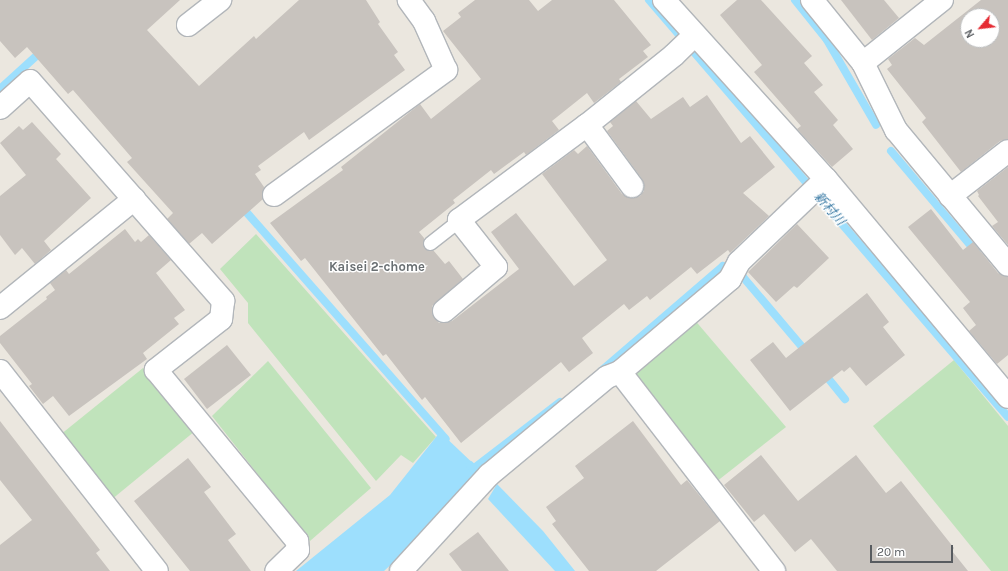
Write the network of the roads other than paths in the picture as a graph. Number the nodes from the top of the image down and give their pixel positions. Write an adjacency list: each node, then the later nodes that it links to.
1 (220, 0): 6 (street)
2 (409, 0): 14 (street)
3 (664, 0): 7 (street)
4 (812, 0): 8 (street)
5 (942, 0): 8 (street)
6 (188, 25)
7 (695, 35): 10 (street); 13 (street)
8 (863, 64): 15 (street)
9 (0, 108): 16 (street)
10 (587, 125): 12 (street); 17 (street)
11 (1008, 151): 15 (street)
12 (632, 186)
13 (818, 187): 23 (street); 24 (street)
14 (274, 195)
15 (950, 196): 19 (street)
16 (134, 199): 20 (street); 27 (street)
17 (459, 220): 18 (lane); 21 (street)
18 (430, 243)
19 (1008, 265)
20 (0, 308)
21 (444, 311)
22 (0, 370): 26 (street)
23 (620, 372): 25 (street); 28 (street)
24 (1008, 397)
25 (410, 568)
26 (157, 571)
27 (276, 571)
28 (774, 571)

